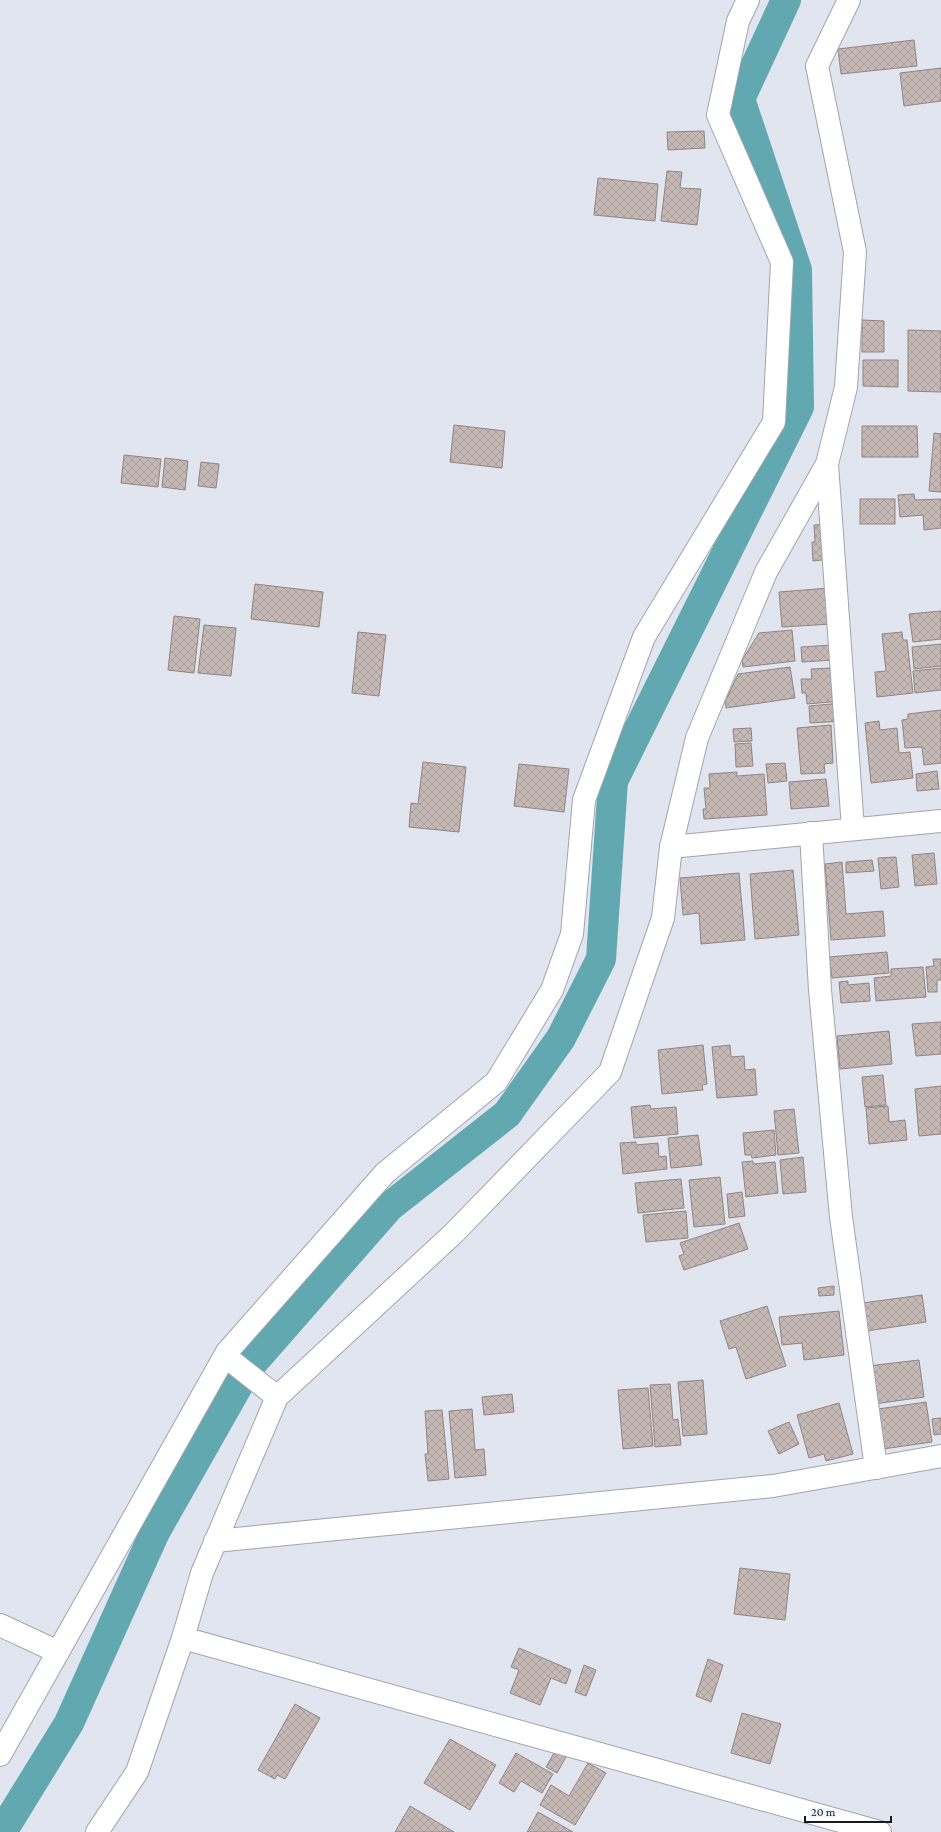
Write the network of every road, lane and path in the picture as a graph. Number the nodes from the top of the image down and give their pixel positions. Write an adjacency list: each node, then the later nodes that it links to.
1 (748, 0): 8 (street)
2 (850, 0): 3 (street)
3 (827, 464): 5 (street); 7 (street)
4 (941, 821): 5 (street)
5 (853, 829): 6 (street)
6 (812, 833): 7 (street); 11 (street)
7 (672, 847): 9 (street)
8 (225, 1356): 9 (street); 15 (street)
9 (277, 1397): 12 (street)
10 (941, 1456): 11 (street)
11 (876, 1468): 12 (street)
12 (215, 1541): 14 (street)
13 (0, 1625): 15 (street)
14 (183, 1638): 17 (street); 18 (street)
15 (58, 1652): 16 (street)
16 (0, 1755)
17 (97, 1832)
18 (880, 1832)

